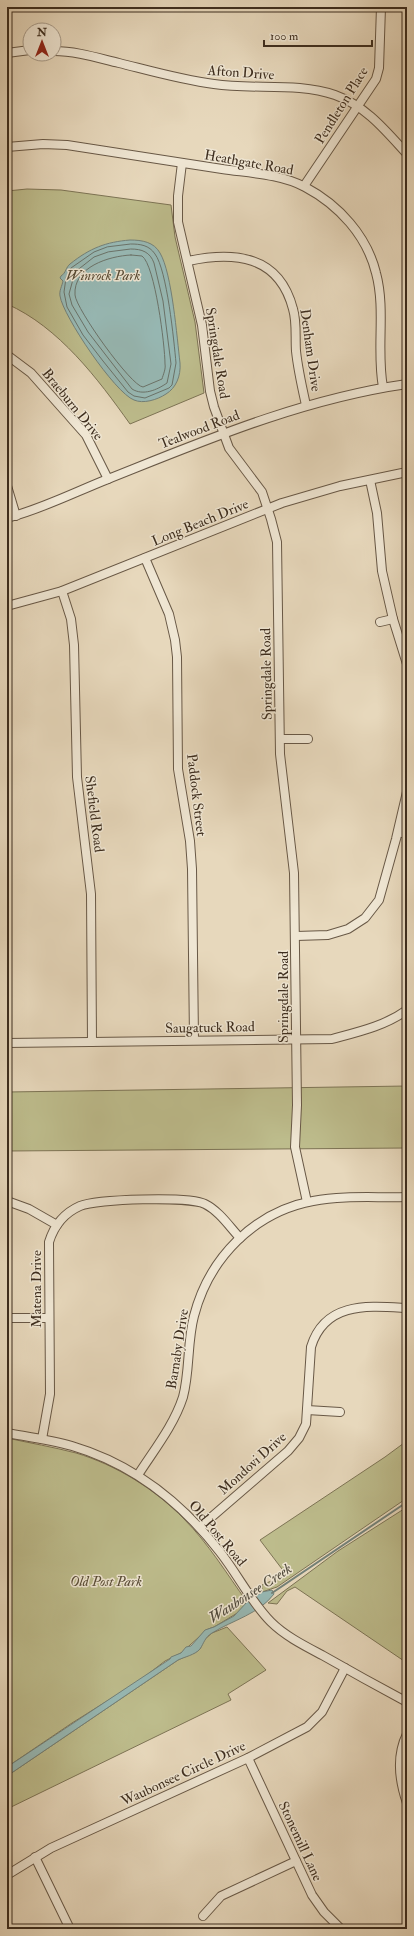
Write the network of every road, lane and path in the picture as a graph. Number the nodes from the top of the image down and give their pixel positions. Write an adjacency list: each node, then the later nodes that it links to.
1 (381, 7): 5 (street, Pendleton Place)
2 (22, 51): 4 (street)
3 (62, 51): 5 (street, Afton Drive)
4 (7, 53)
5 (358, 107): 7 (street, Afton Drive); 9 (street, Pendleton Place)
6 (7, 147): 8 (street, Heathgate Road)
7 (407, 154)
8 (182, 163): 9 (street, Heathgate Road); 10 (street, Springdale Road)
9 (304, 186): 13 (street, Heathgate Road)
10 (188, 261): 14 (street, Denham Drive); 15 (street, Springdale Road)
11 (7, 355): 17 (street, Braeburn Drive)
12 (407, 384): 13 (street, Tealwood Road)
13 (383, 388): 14 (street, Tealwood Road)
14 (306, 405): 15 (street, Tealwood Road)
15 (223, 434): 17 (street, Tealwood Road); 20 (street, Springdale Road)
16 (407, 472): 18 (street, Long Beach Drive)
17 (108, 479): 21 (street, Tealwood Road)
18 (370, 480): 20 (street, Long Beach Drive); 26 (street)
19 (7, 486): 21 (street)
20 (268, 508): 23 (street, Long Beach Drive); 29 (street, Springdale Road)
21 (16, 516): 22 (street, Tealwood Road)
22 (7, 518)
23 (146, 558): 24 (street, Long Beach Drive); 37 (street, Paddock Street)
24 (62, 591): 25 (street, Long Beach Drive); 38 (street, Shefield Road)
25 (7, 606)
26 (394, 619): 27 (street); 28 (street)
27 (380, 622)
28 (407, 664)
29 (280, 739): 30 (street); 34 (street, Springdale Road)
30 (308, 739)
31 (407, 792): 32 (street)
32 (398, 832): 33 (street); 34 (street)
33 (407, 834)
34 (296, 936): 36 (street, Springdale Road)
35 (407, 1010): 36 (street, Saugatuck Road)
36 (296, 1039): 37 (street, Saugatuck Road); 42 (street, Springdale Road)
37 (194, 1040): 38 (street, Saugatuck Road)
38 (92, 1042): 39 (street, Saugatuck Road)
39 (7, 1043)
40 (407, 1197): 42 (street, Barnaby Drive)
41 (7, 1201): 43 (street)
42 (307, 1202): 44 (street, Barnaby Drive)
43 (57, 1225): 44 (street, Matena Drive); 47 (street, Matena Drive)
44 (240, 1238): 52 (street, Barnaby Drive)
45 (407, 1308): 48 (street, Mondovi Drive)
46 (7, 1318): 47 (street)
47 (49, 1318): 51 (street, Matena Drive)
48 (307, 1410): 49 (street); 53 (street, Mondovi Drive)
49 (340, 1412)
50 (7, 1432): 51 (street, Old Post Road)
51 (42, 1439): 52 (street, Old Post Road)
52 (138, 1475): 53 (street, Old Post Road)
53 (200, 1527): 54 (street, Old Post Road)
54 (345, 1668): 55 (street, Old Post Road); 57 (street, Waubonsee Circle Drive)
55 (407, 1702)
56 (407, 1734): 58 (street)
57 (248, 1758): 59 (street, Waubonsee Circle Drive); 60 (street, Stonemill Lane)
58 (407, 1803)
59 (35, 1857): 61 (street, Waubonsee Circle Drive); 63 (street)
60 (296, 1861): 62 (street); 64 (street, Stonemill Lane)
61 (7, 1875)
62 (203, 1916)
63 (70, 1929)
64 (341, 1929)

